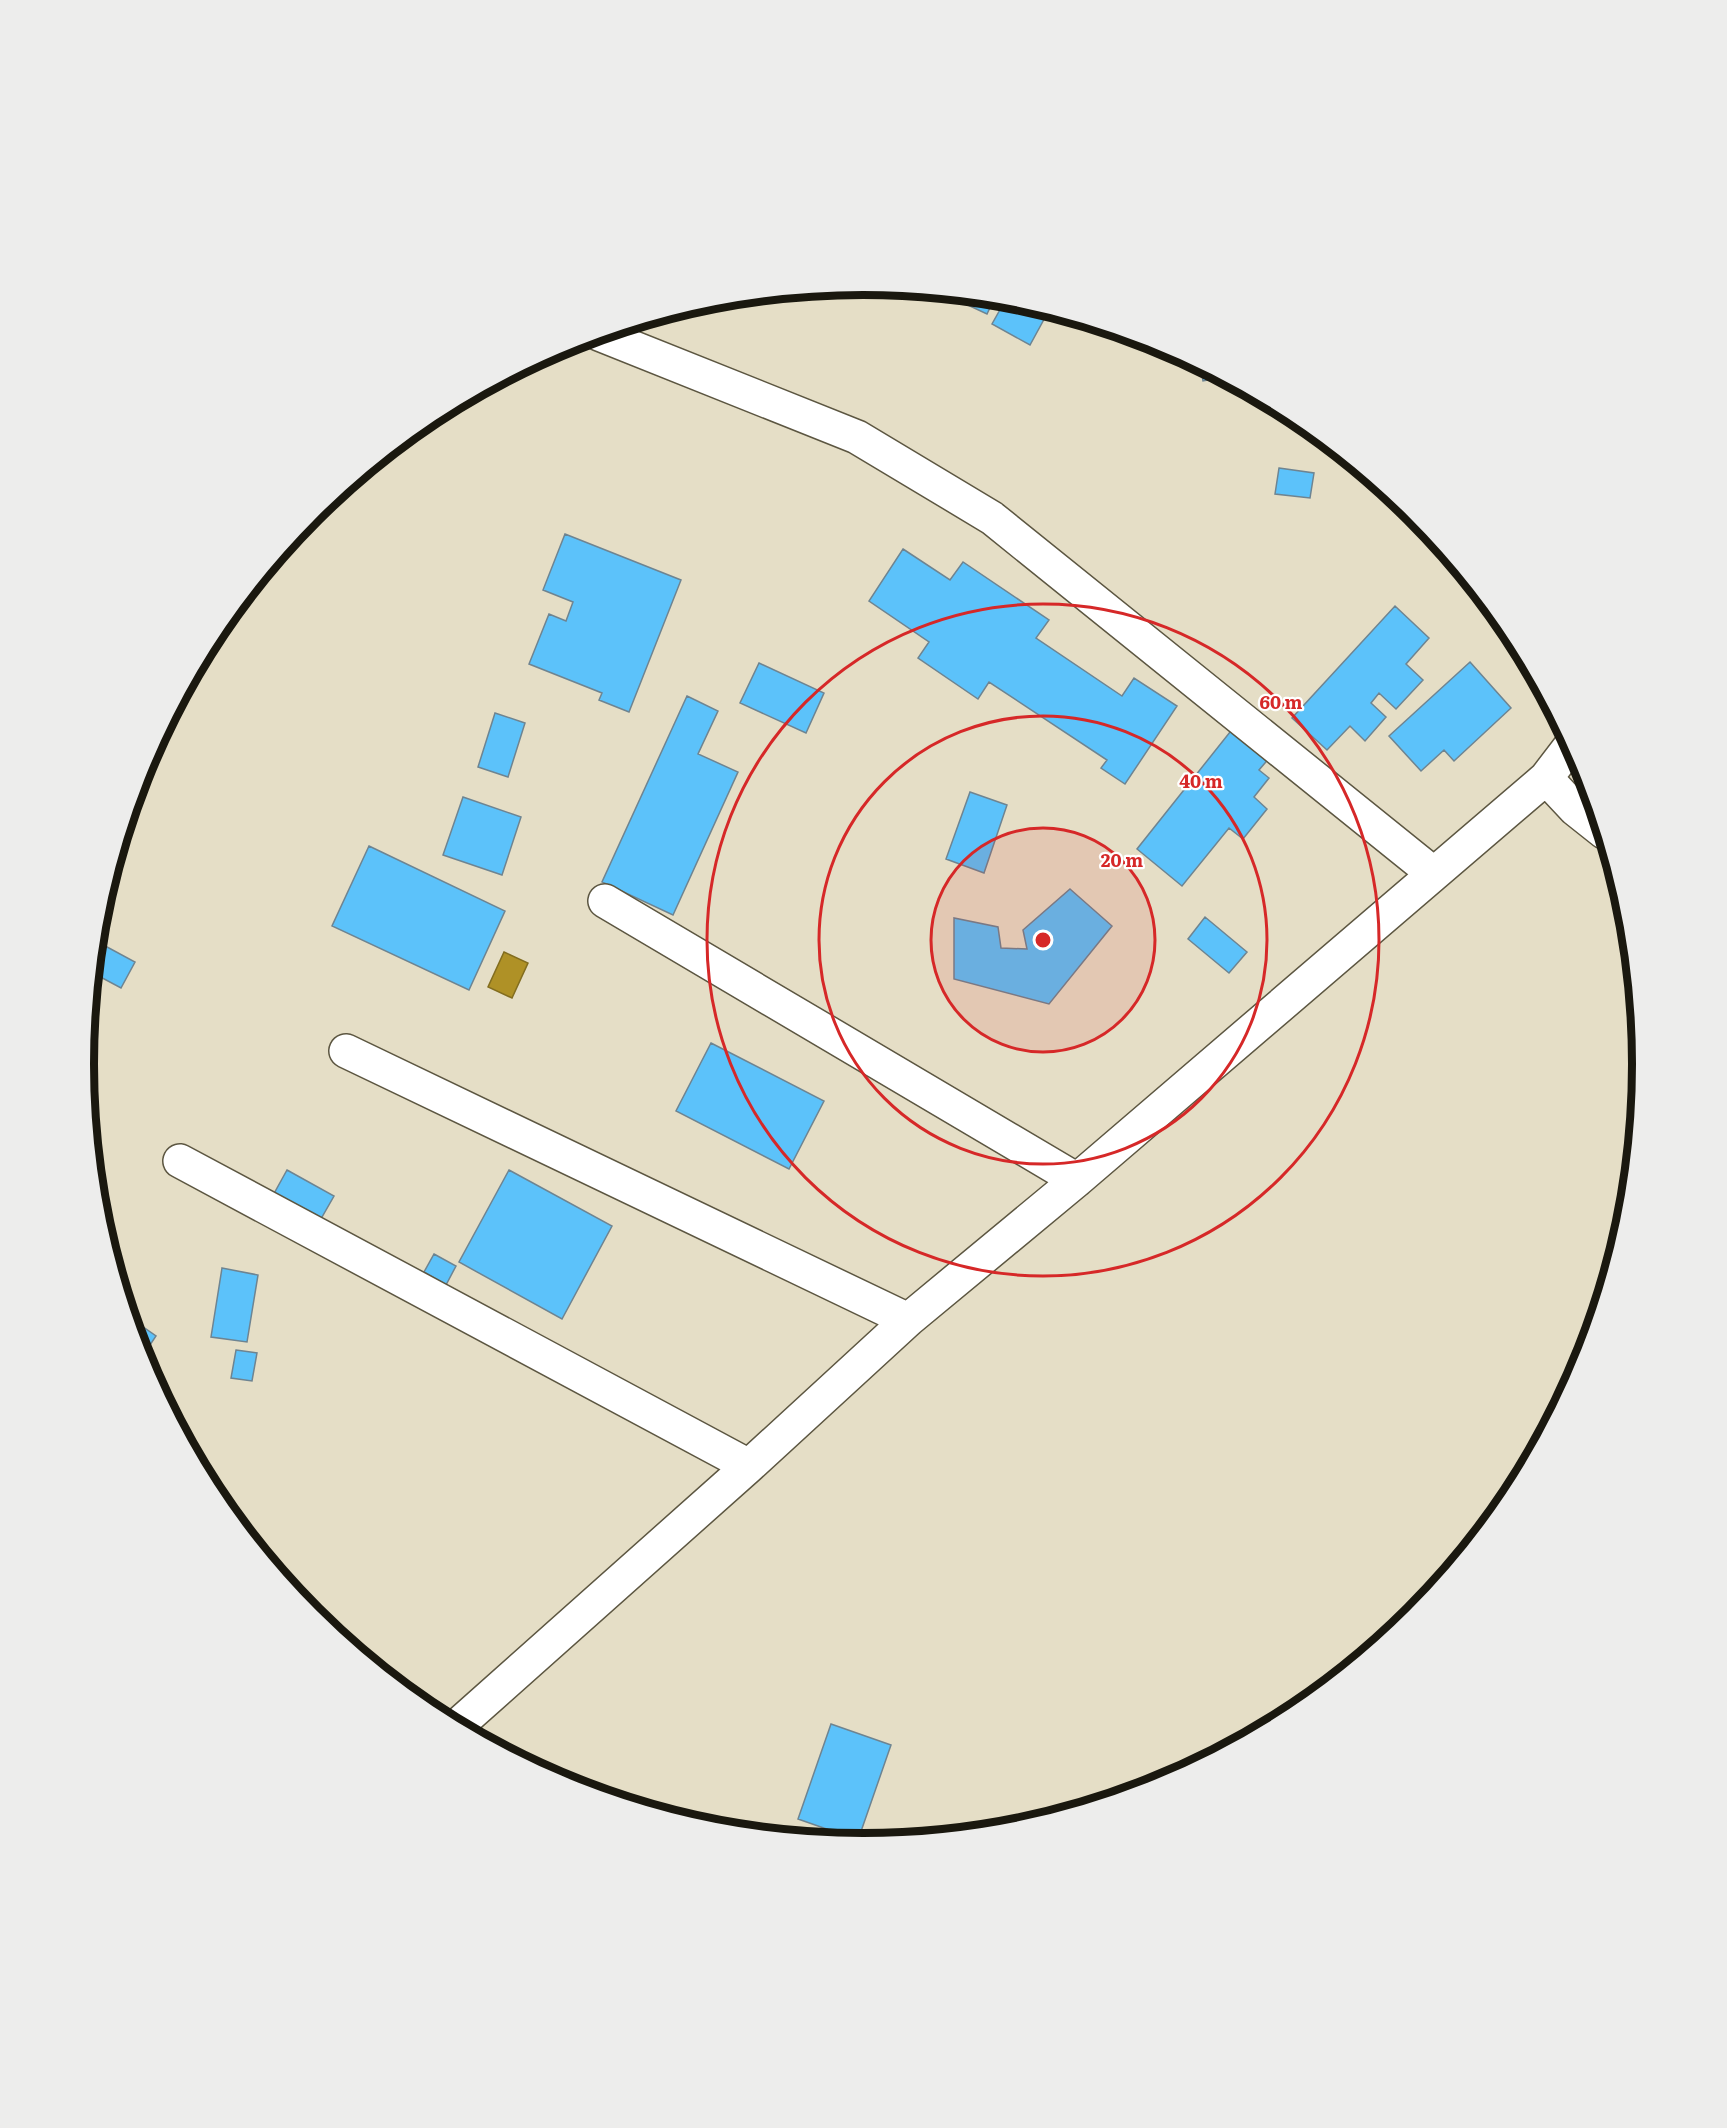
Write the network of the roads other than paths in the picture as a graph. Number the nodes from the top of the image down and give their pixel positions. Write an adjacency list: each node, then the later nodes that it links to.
1 (610, 338): 5 (street)
2 (1566, 752): 3 (street)
3 (1546, 778): 4 (street); 5 (street)
4 (1594, 824)
5 (1434, 874): 9 (street)
6 (605, 901): 9 (street)
7 (346, 1051): 10 (street)
8 (180, 1161): 11 (street)
9 (1077, 1180): 10 (street)
10 (908, 1320): 11 (street)
11 (749, 1466): 12 (street)
12 (463, 1720)

